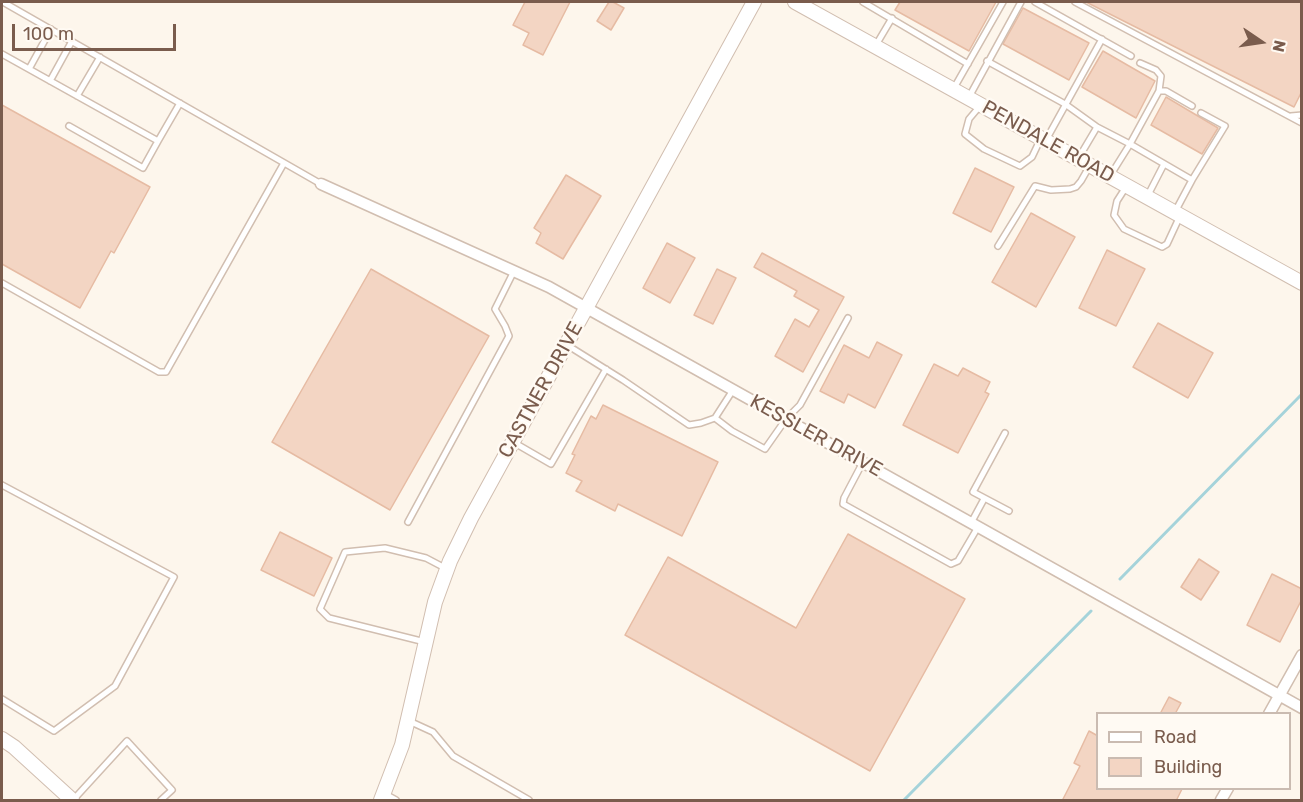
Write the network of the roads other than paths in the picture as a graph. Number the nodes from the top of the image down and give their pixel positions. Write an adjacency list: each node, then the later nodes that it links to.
1 (3, 2): 10 (lane)
2 (754, 2): 52 (street, CASTNER DRIVE)
3 (795, 2): 13 (street, PENDALE ROAD)
4 (863, 2): 9 (lane)
5 (1003, 2): 19 (lane)
6 (1020, 2): 17 (lane)
7 (1035, 2): 11 (lane)
8 (1075, 2): 32 (lane)
9 (892, 18): 13 (lane); 19 (lane)
10 (51, 29): 12 (lane); 20 (lane)
11 (1102, 39): 15 (lane); 27 (lane)
12 (72, 41): 16 (lane); 21 (lane)
13 (875, 46): 22 (street, PENDALE ROAD)
14 (2, 54): 20 (lane)
15 (1131, 56)
16 (100, 57): 24 (lane); 26 (lane)
17 (987, 61): 25 (lane); 27 (lane)
18 (1140, 63): 23 (lane)
19 (968, 64): 22 (lane)
20 (28, 69): 21 (lane)
21 (50, 81): 24 (lane)
22 (953, 89): 25 (street, PENDALE ROAD)
23 (1159, 91): 29 (lane); 38 (lane)
24 (77, 96): 37 (lane)
25 (968, 99): 28 (street, PENDALE ROAD)
26 (180, 103): 37 (lane); 39 (lane)
27 (1065, 104): 35 (lane); 36 (lane)
28 (981, 105): 36 (street, PENDALE ROAD); 36 (lane)
29 (1192, 106)
30 (1201, 113): 43 (lane)
31 (1302, 114): 32 (lane)
32 (1289, 116): 33 (lane)
33 (1302, 123)
34 (69, 126): 37 (lane)
35 (1097, 127): 38 (lane); 40 (lane)
36 (1043, 139): 40 (street, PENDALE ROAD)
37 (158, 141)
38 (1130, 144): 41 (lane); 42 (lane)
39 (284, 162): 44 (lane); 50 (lane)
40 (1084, 162): 42 (street, PENDALE ROAD); 48 (lane)
41 (1164, 164): 43 (lane); 46 (lane)
42 (1110, 177): 45 (street, PENDALE ROAD)
43 (1192, 180): 47 (lane)
44 (321, 184): 49 (street, KESSLER DRIVE)
45 (1126, 186): 46 (street, PENDALE ROAD); 47 (lane)
46 (1147, 197): 47 (street, PENDALE ROAD)
47 (1177, 214): 51 (street, PENDALE ROAD)
48 (998, 246)
49 (514, 271): 52 (street, KESSLER DRIVE); 65 (lane)
50 (2, 283)
51 (1302, 283)
52 (586, 308): 54 (street, CASTNER DRIVE); 56 (street, KESSLER DRIVE)
53 (848, 318): 58 (lane)
54 (566, 344): 55 (lane); 60 (street, CASTNER DRIVE)
55 (606, 369): 57 (lane); 60 (lane)
56 (733, 390): 57 (lane); 58 (street, KESSLER DRIVE)
57 (715, 418): 58 (lane)
58 (786, 419): 61 (street, KESSLER DRIVE)
59 (1005, 433): 63 (lane)
60 (513, 442): 67 (street, CASTNER DRIVE)
61 (863, 462): 66 (street, KESSLER DRIVE); 66 (lane)
62 (2, 485): 71 (lane)
63 (984, 499): 64 (lane); 66 (lane)
64 (1009, 511)
65 (408, 522)
66 (974, 525): 70 (street, KESSLER DRIVE)
67 (447, 568): 68 (street, CASTNER DRIVE); 68 (lane)
68 (425, 643): 74 (street, CASTNER DRIVE)
69 (1302, 655): 70 (street)
70 (1279, 696): 72 (street, KESSLER DRIVE); 73 (street)
71 (2, 699)
72 (1302, 708)
73 (1270, 712)
74 (408, 720): 76 (street, CASTNER DRIVE); 79 (lane)
75 (2, 739): 77 (street)
76 (387, 798)
77 (73, 801): 78 (lane)
78 (160, 801)
79 (529, 801)

